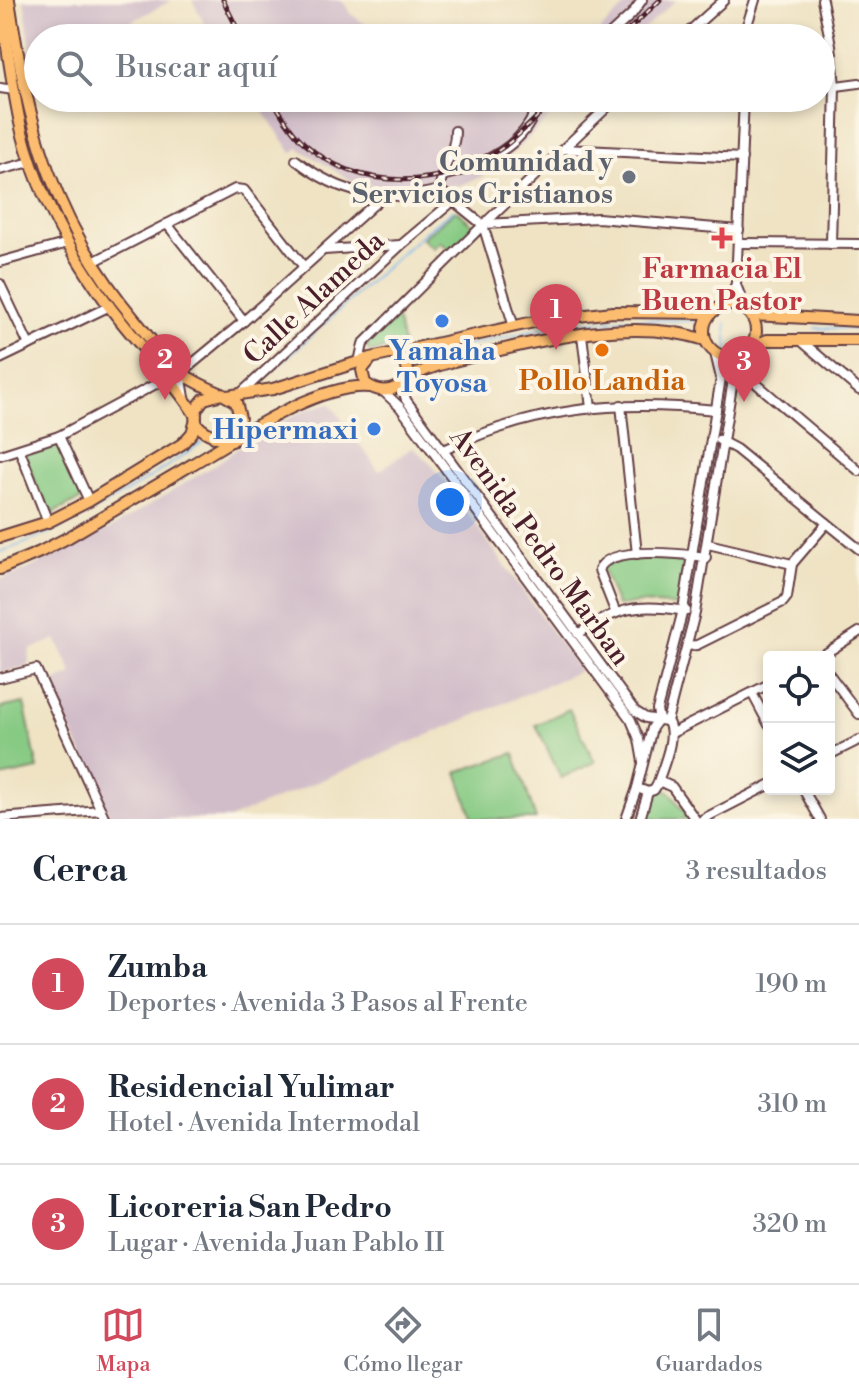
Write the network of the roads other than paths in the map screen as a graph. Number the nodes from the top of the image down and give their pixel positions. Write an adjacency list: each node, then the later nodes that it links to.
1 (0, 0): 13 (main road)
2 (9, 0): 11 (main road)
3 (642, 0): 7 (street)
4 (724, 0): 8 (street)
5 (755, 0): 9 (street)
6 (822, 0): 10 (street)
7 (621, 24)
8 (697, 24)
9 (747, 24)
10 (827, 24)
11 (24, 79)
12 (859, 83): 15 (street)
13 (13, 84): 14 (street); 25 (main road)
14 (0, 85)
15 (835, 86)
16 (30, 112): 31 (main road)
17 (534, 112): 27 (street)
18 (603, 112): 22 (street)
19 (744, 112): 23 (street)
20 (834, 112): 37 (street)
21 (455, 131): 27 (street)
22 (565, 149): 23 (street); 33 (street)
23 (742, 158): 34 (street)
24 (296, 160): 29 (street)
25 (31, 162): 26 (street); 31 (main road)
26 (0, 170)
27 (442, 176): 28 (street)
28 (440, 190): 29 (street); 30 (street)
29 (381, 198): 40 (street)
30 (452, 202): 33 (street); 39 (street, Calle Alameda)
31 (54, 203): 35 (main road); 42 (main road)
32 (167, 224): 42 (street); 43 (street); 50 (street)
33 (483, 225): 34 (street); 52 (street); 65 (street)
34 (739, 230): 36 (street)
35 (68, 243): 41 (street); 47 (main road)
36 (739, 243): 37 (street); 45 (street)
37 (831, 244): 38 (street)
38 (859, 244)
39 (401, 245): 40 (street); 73 (street, Calle Alameda)
40 (324, 250): 43 (street)
41 (0, 262)
42 (93, 262): 67 (main road)
43 (304, 267): 50 (street)
44 (0, 284): 58 (street)
45 (736, 284): 46 (street); 49 (street)
46 (726, 305): 48 (main road); 49 (main road)
47 (110, 306): 58 (street); 68 (main road)
48 (711, 313): 52 (main road); 56 (main road)
49 (749, 313): 51 (main road); 59 (main road)
50 (244, 321): 67 (street)
51 (859, 321)
52 (514, 327): 61 (main road)
53 (582, 335): 56 (main road); 69 (main road); 77 (street)
54 (799, 339): 55 (main road); 59 (main road); 64 (street)
55 (822, 339): 57 (main road); 64 (street)
56 (705, 340): 60 (main road)
57 (859, 340)
58 (29, 345): 63 (street)
59 (747, 351): 60 (main road); 66 (street)
60 (715, 353): 78 (street)
61 (388, 354): 62 (main road); 69 (main road)
62 (371, 358): 65 (main road); 70 (main road)
63 (0, 359)
64 (822, 359): 71 (street)
65 (359, 362): 73 (main road)
66 (738, 368): 85 (street); 89 (street)
67 (181, 373): 74 (main road); 75 (street)
68 (167, 378): 75 (main road); 82 (street)
69 (403, 382): 72 (main road); 86 (street, Avenida Pedro Marban)
70 (369, 387): 72 (main road); 84 (main road)
71 (859, 390)
72 (383, 391): 118 (street, Avenida Pedro Marban)
73 (240, 394): 74 (main road)
74 (225, 395): 79 (main road); 80 (main road)
75 (185, 399): 79 (main road)
76 (621, 405): 77 (street); 78 (street); 96 (street)
77 (591, 408): 86 (street)
78 (716, 410): 81 (street)
79 (196, 418): 83 (main road); 90 (main road)
80 (238, 423): 83 (main road); 84 (main road)
81 (712, 435): 85 (street); 97 (street)
82 (59, 436): 87 (street); 90 (street)
83 (214, 437): 84 (main road)
84 (232, 441): 100 (main road)
85 (724, 442): 92 (street); 94 (street)
86 (444, 450): 105 (street, Avenida Pedro Marban)
87 (20, 451): 88 (street); 91 (street)
88 (0, 455)
89 (859, 471)
90 (89, 501): 91 (main road)
91 (48, 522): 93 (main road)
92 (827, 523): 95 (street); 99 (street)
93 (0, 537)
94 (708, 544): 98 (street); 99 (street)
95 (858, 547)
96 (637, 554): 97 (street); 102 (street)
97 (692, 555): 98 (street); 101 (street)
98 (706, 557): 103 (street)
99 (792, 564): 106 (street)
100 (0, 569)
101 (683, 610): 102 (street); 103 (street); 113 (street)
102 (615, 611): 105 (street)
103 (695, 613): 106 (street)
104 (859, 632): 107 (street)
105 (578, 634): 113 (street, Avenida Pedro Marban)
106 (687, 646): 113 (street)
107 (829, 651)
108 (0, 678): 124 (street)
109 (835, 682): 112 (street)
110 (763, 687): 111 (street)
111 (752, 693): 114 (street); 115 (street)
112 (859, 714)
113 (661, 720): 115 (street); 118 (street)
114 (768, 723)
115 (672, 733): 119 (street)
116 (859, 740): 117 (street)
117 (835, 752)
118 (643, 762): 120 (street)
119 (659, 781): 122 (street); 129 (street)
120 (637, 788): 122 (street); 127 (street)
121 (763, 788): 130 (street)
122 (648, 792): 128 (street)
123 (806, 795): 131 (street)
124 (103, 814): 125 (street)
125 (68, 816): 126 (street)
126 (6, 818)
127 (626, 819)
128 (640, 819)
129 (695, 819)
130 (703, 819)
131 (820, 819)

